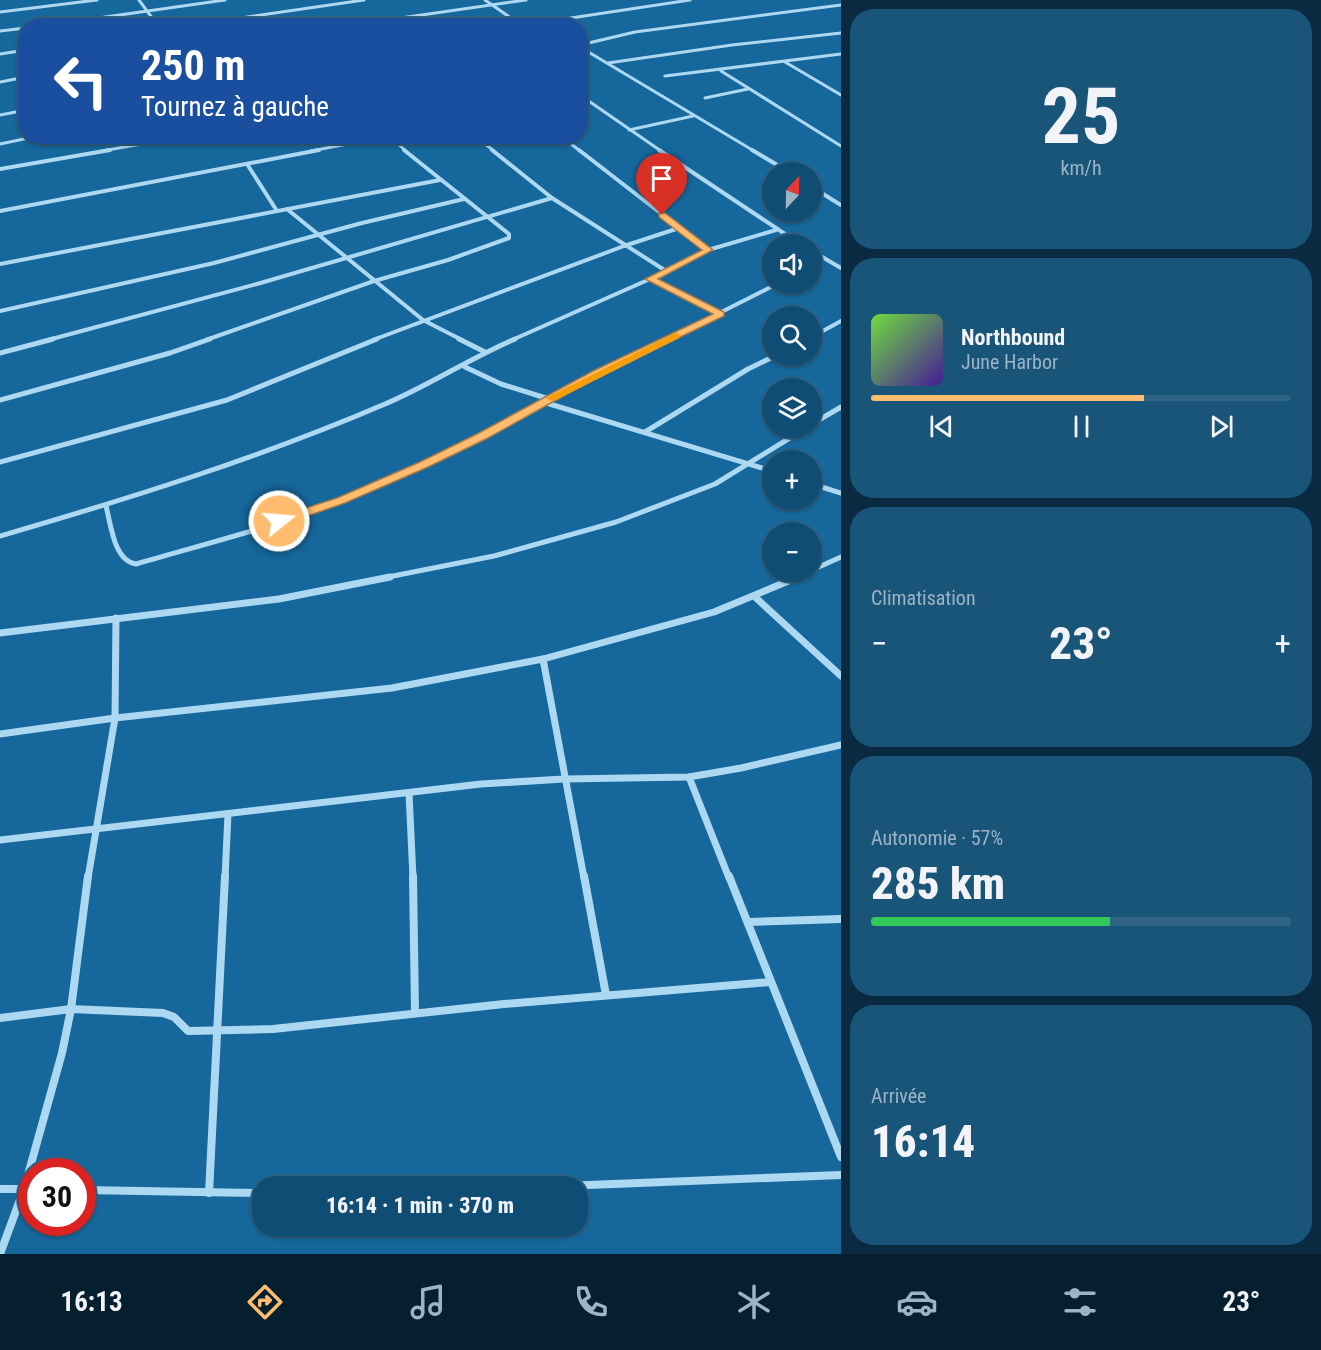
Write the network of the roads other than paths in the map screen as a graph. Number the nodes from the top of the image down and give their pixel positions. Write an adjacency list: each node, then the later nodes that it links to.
1 (98, 0): 11 (street)
2 (139, 0): 10 (street)
3 (225, 0): 10 (street)
4 (364, 0): 14 (street)
5 (485, 0): 8 (street)
6 (526, 0): 8 (street)
7 (690, 0): 17 (street)
8 (490, 5): 15 (street); 16 (street)
9 (841, 5): 21 (street)
10 (148, 11): 12 (street); 13 (street)
11 (0, 12)
12 (99, 18)
13 (153, 18)
14 (241, 18)
15 (400, 18)
16 (510, 18)
17 (568, 18)
18 (18, 29): 19 (street)
19 (0, 31)
20 (841, 33): 27 (street)
21 (588, 44)
22 (18, 51): 24 (street)
23 (588, 51): 27 (street)
24 (0, 54)
25 (841, 55): 26 (street)
26 (785, 61): 28 (street); 33 (street)
27 (608, 63): 38 (street)
28 (721, 71): 29 (street); 32 (street)
29 (665, 76)
30 (18, 79): 31 (street)
31 (0, 82)
32 (749, 88): 34 (street); 47 (street)
33 (841, 95)
34 (705, 98)
35 (588, 101): 39 (street)
36 (18, 112): 37 (street)
37 (0, 115)
38 (693, 116): 39 (street); 48 (street)
39 (628, 130): 61 (street)
40 (18, 140): 41 (street)
41 (0, 144)
42 (142, 144): 50 (street)
43 (348, 144): 49 (street)
44 (398, 144): 51 (street)
45 (485, 144): 53 (street)
46 (571, 144): 60 (street)
47 (841, 146)
48 (772, 162)
49 (247, 164): 57 (street); 58 (street)
50 (0, 169)
51 (440, 180): 54 (street); 56 (street)
52 (822, 193): 55 (street)
53 (552, 198): 59 (street); 64 (street)
54 (464, 199): 59 (street); 63 (street)
55 (841, 205)
56 (287, 209): 58 (street); 63 (street)
57 (0, 211)
58 (277, 211): 68 (street)
59 (490, 218): 66 (street); 72 (street)
60 (679, 228): 64 (street); 65 (street)
61 (776, 230): 62 (street); 65 (street)
62 (783, 234)
63 (317, 235): 66 (street); 74 (street)
64 (624, 246): 70 (street); 76 (street)
65 (708, 250): 70 (street)
66 (345, 257): 72 (street); 80 (street)
67 (823, 258): 69 (street)
68 (0, 264)
69 (841, 268)
70 (666, 271): 71 (street)
71 (650, 279): 75 (street); 79 (street)
72 (374, 281): 76 (street); 83 (street)
73 (762, 292): 75 (street)
74 (0, 311)
75 (721, 314): 84 (street)
76 (423, 320): 79 (street); 89 (street)
77 (841, 321): 78 (street)
78 (822, 331)
79 (485, 352): 82 (street)
80 (0, 353)
81 (762, 362): 87 (street)
82 (465, 366): 84 (street); 94 (street)
83 (0, 400)
84 (546, 401): 87 (street); 94 (street)
85 (841, 407): 86 (street)
86 (822, 418)
87 (645, 432): 90 (street)
88 (789, 438): 90 (street)
89 (0, 462)
90 (748, 462): 91 (street); 100 (street)
91 (762, 467)
92 (822, 487): 93 (street)
93 (841, 493)
94 (106, 506): 95 (street)
95 (0, 536)
96 (841, 557): 97 (street)
97 (822, 566)
98 (787, 582): 99 (street)
99 (755, 597): 102 (street); 103 (street)
100 (116, 618): 101 (street); 104 (street)
101 (0, 633)
102 (543, 659): 104 (street); 108 (street)
103 (841, 676)
104 (115, 718): 105 (street); 111 (street)
105 (0, 734)
106 (841, 745): 107 (street)
107 (689, 777): 108 (street); 114 (street)
108 (564, 779): 109 (street); 116 (street)
109 (409, 793): 110 (street); 118 (street)
110 (228, 814): 111 (street); 120 (street)
111 (96, 830): 112 (street); 117 (street)
112 (0, 840)
113 (841, 919): 114 (street)
114 (748, 922): 115 (street)
115 (770, 982): 116 (street); 121 (street)
116 (606, 995): 118 (street)
117 (71, 1009): 119 (street); 120 (street); 122 (street)
118 (415, 1013): 120 (street)
119 (0, 1018)
120 (216, 1032): 128 (street)
121 (841, 1157)
122 (36, 1158)
123 (841, 1175): 124 (street)
124 (588, 1185)
125 (0, 1189): 126 (street)
126 (18, 1189)
127 (96, 1190): 128 (street)
128 (209, 1192): 129 (street)
129 (252, 1193)
130 (18, 1212): 131 (street)
131 (0, 1254)

